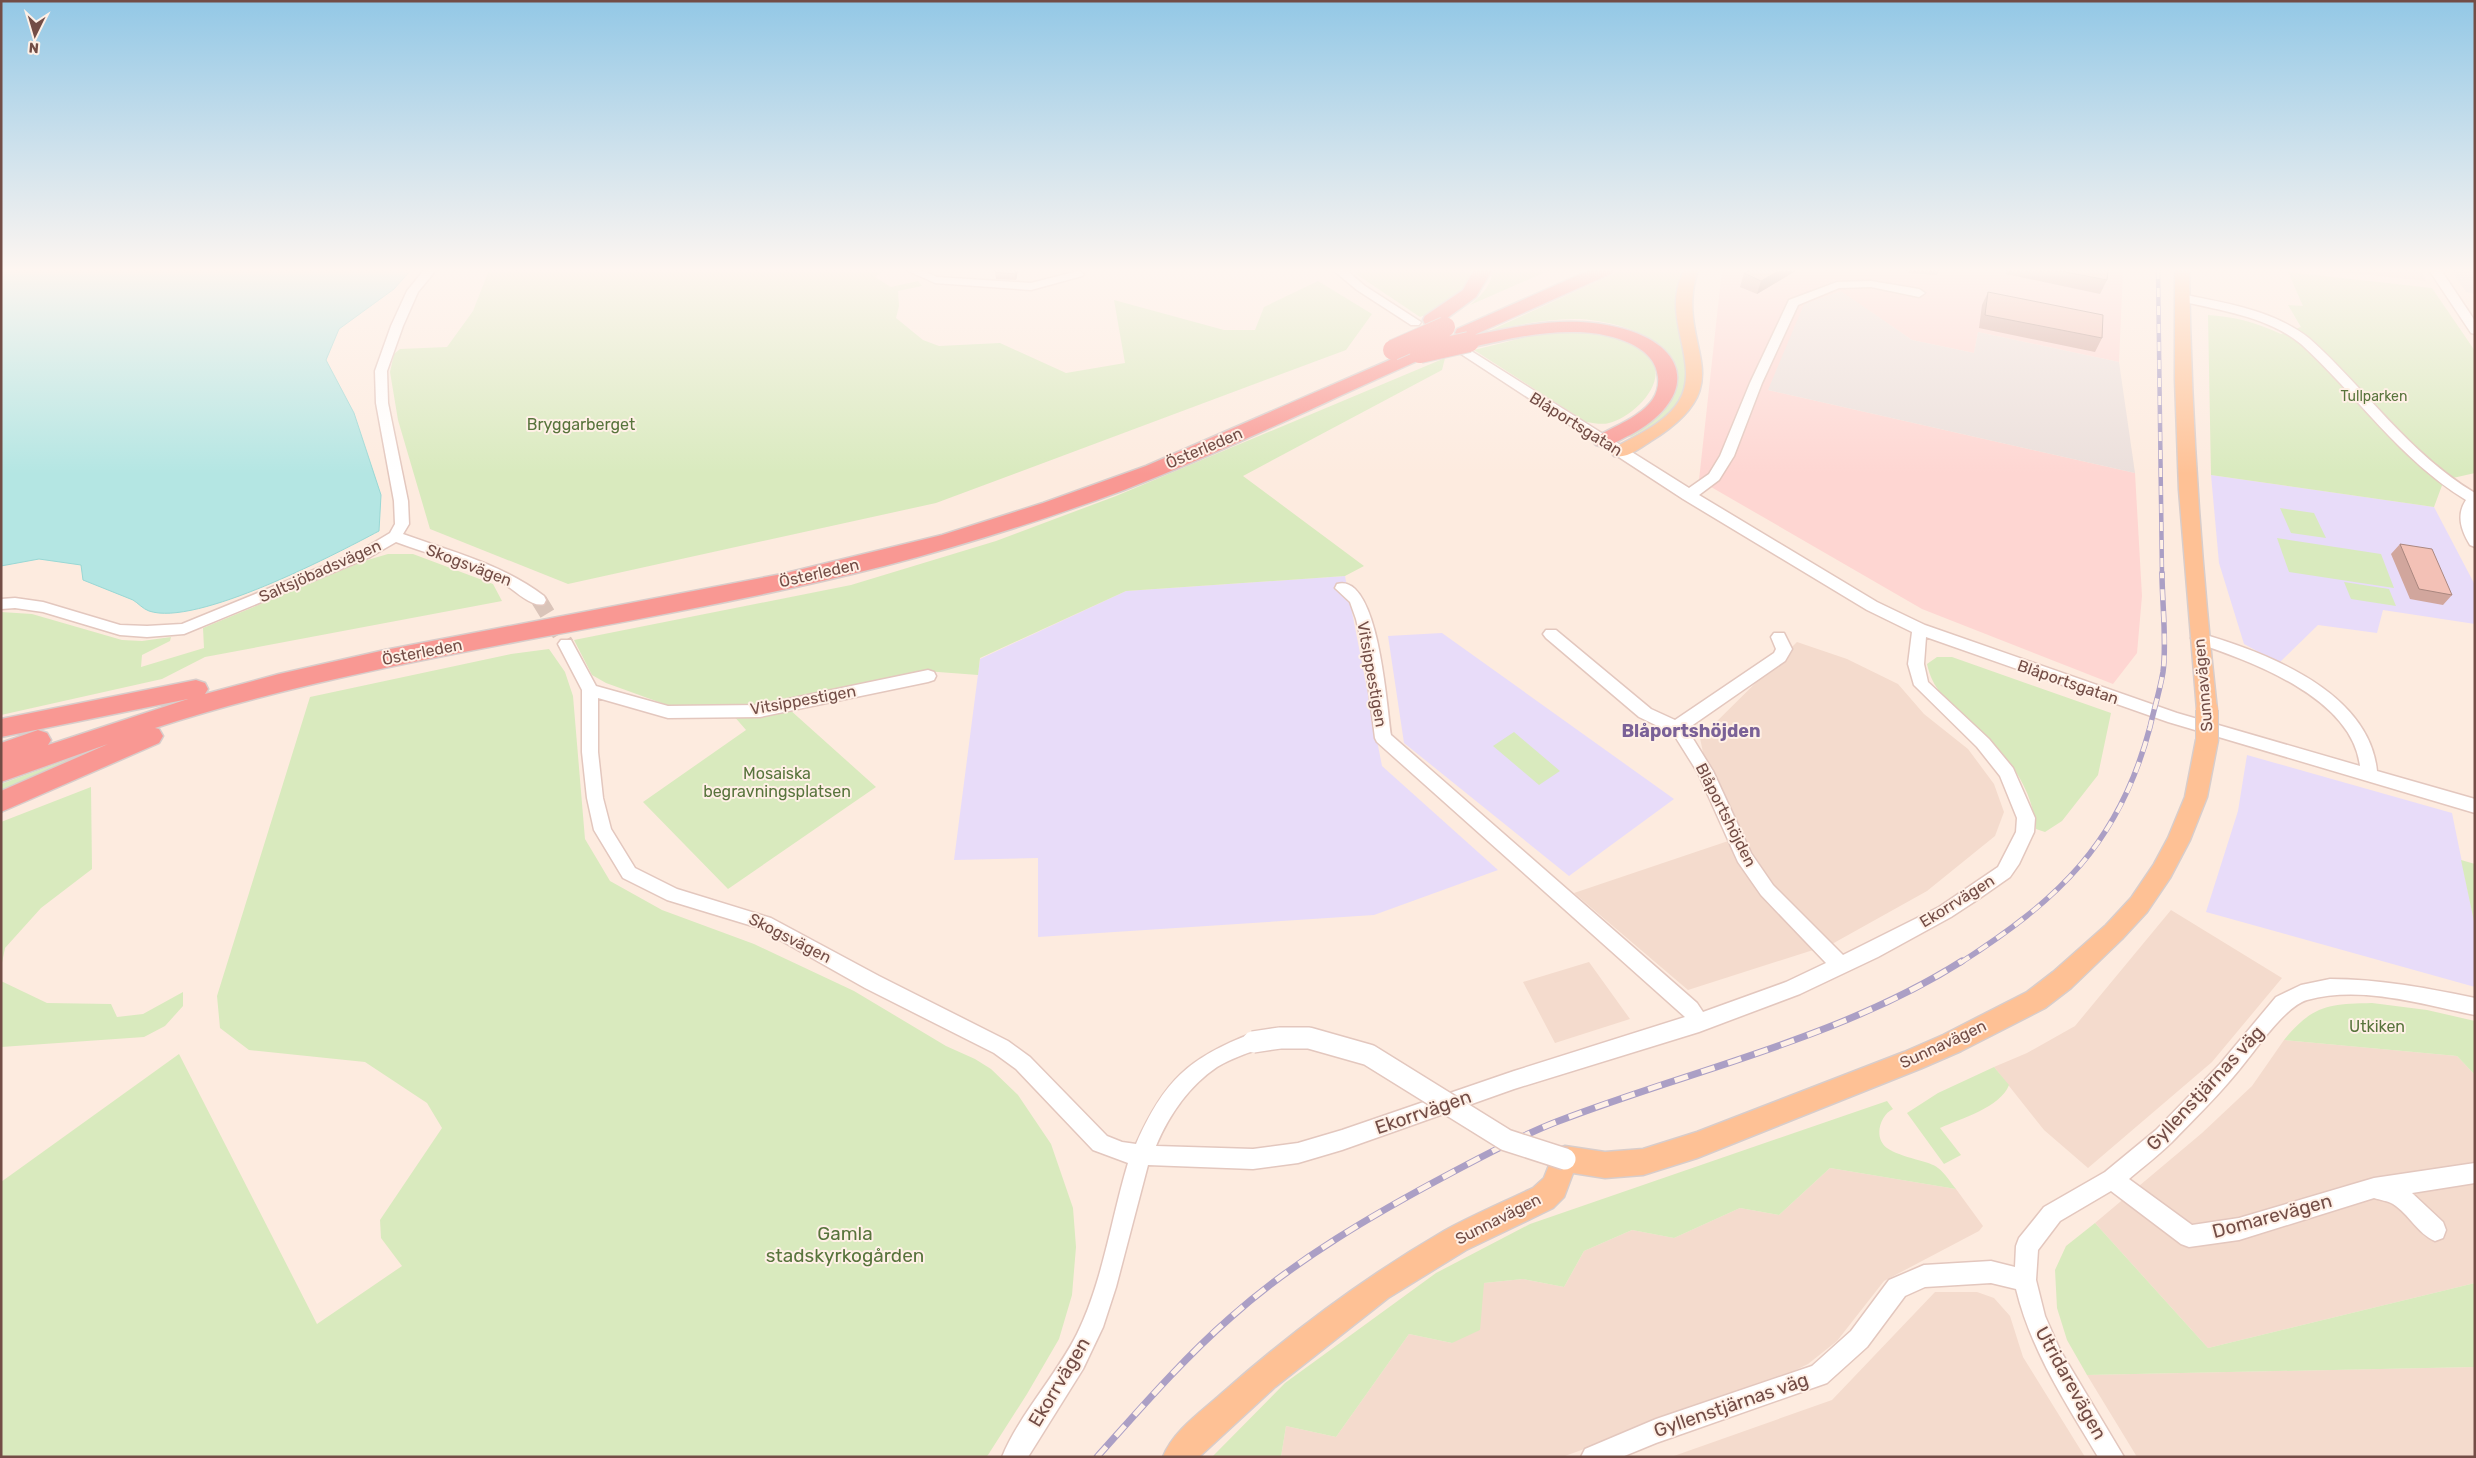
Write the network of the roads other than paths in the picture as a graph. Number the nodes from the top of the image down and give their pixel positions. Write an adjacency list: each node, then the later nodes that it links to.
1 (393, 338): 15 (street, Saltsjöbadsvägen)
2 (1435, 338): 10 (highway, bridge)
3 (1435, 338): 10 (highway, Österleden, bridge)
4 (1455, 338): 11 (street, Blåportsgatan)
5 (1633, 338): 11 (highway)
6 (1689, 338): 12 (main road)
7 (1777, 338): 13 (street)
8 (2183, 338): 23 (main road, Sunnavägen)
9 (2299, 338): 14 (street)
10 (1397, 353): 25 (highway, Österleden); 27 (highway, Österleden)
11 (1603, 441): 12 (street, Blåportsgatan)
12 (1620, 452): 13 (street, Blåportsgatan)
13 (1688, 496): 20 (street, Blåportsgatan)
14 (2474, 498): 16 (street)
15 (395, 536): 18 (street, Skogsvägen); 19 (street, Saltsjöbadsvägen)
16 (2475, 542)
17 (1342, 588): 38 (street, Vitsippestigen)
18 (538, 600)
19 (1, 604)
20 (1920, 629): 33 (street, Blåportsgatan); 36 (street, Ekorrvägen)
21 (1551, 634): 30 (street, Blåportshöjden)
22 (1779, 637): 30 (street)
23 (2199, 638): 33 (street); 40 (main road, Sunnavägen, bridge)
24 (566, 644): 28 (street, Skogsvägen)
25 (319, 673): 32 (highway, Österleden); 34 (highway)
26 (928, 676): 28 (street, Vitsippestigen)
27 (196, 689): 29 (highway); 31 (highway, Österleden)
28 (590, 690): 39 (street, Skogsvägen)
29 (1, 728)
30 (1676, 728): 36 (street, Blåportshöjden)
31 (1, 753)
32 (1, 772)
33 (2369, 776): 35 (street, Blåportsgatan)
34 (1, 802)
35 (2475, 806)
36 (1840, 965): 38 (street, Ekorrvägen)
37 (2475, 1007): 42 (street, Gyllenstjärnas väg)
38 (1699, 1022): 39 (street, Ekorrvägen)
39 (1140, 1154): 40 (street, Ekorrvägen, bridge); 46 (street, Ekorrvägen)
40 (1566, 1159): 47 (main road, Sunnavägen)
41 (2475, 1173): 43 (street, Domarevägen)
42 (2112, 1179): 43 (street, Domarevägen); 45 (street, Gyllenstjärnas väg)
43 (2374, 1188): 44 (street)
44 (2435, 1230)
45 (2025, 1280): 48 (street, Gyllenstjärnas väg); 49 (street, Utridarevägen)
46 (1014, 1457)
47 (1178, 1457)
48 (1593, 1457)
49 (2112, 1457)

